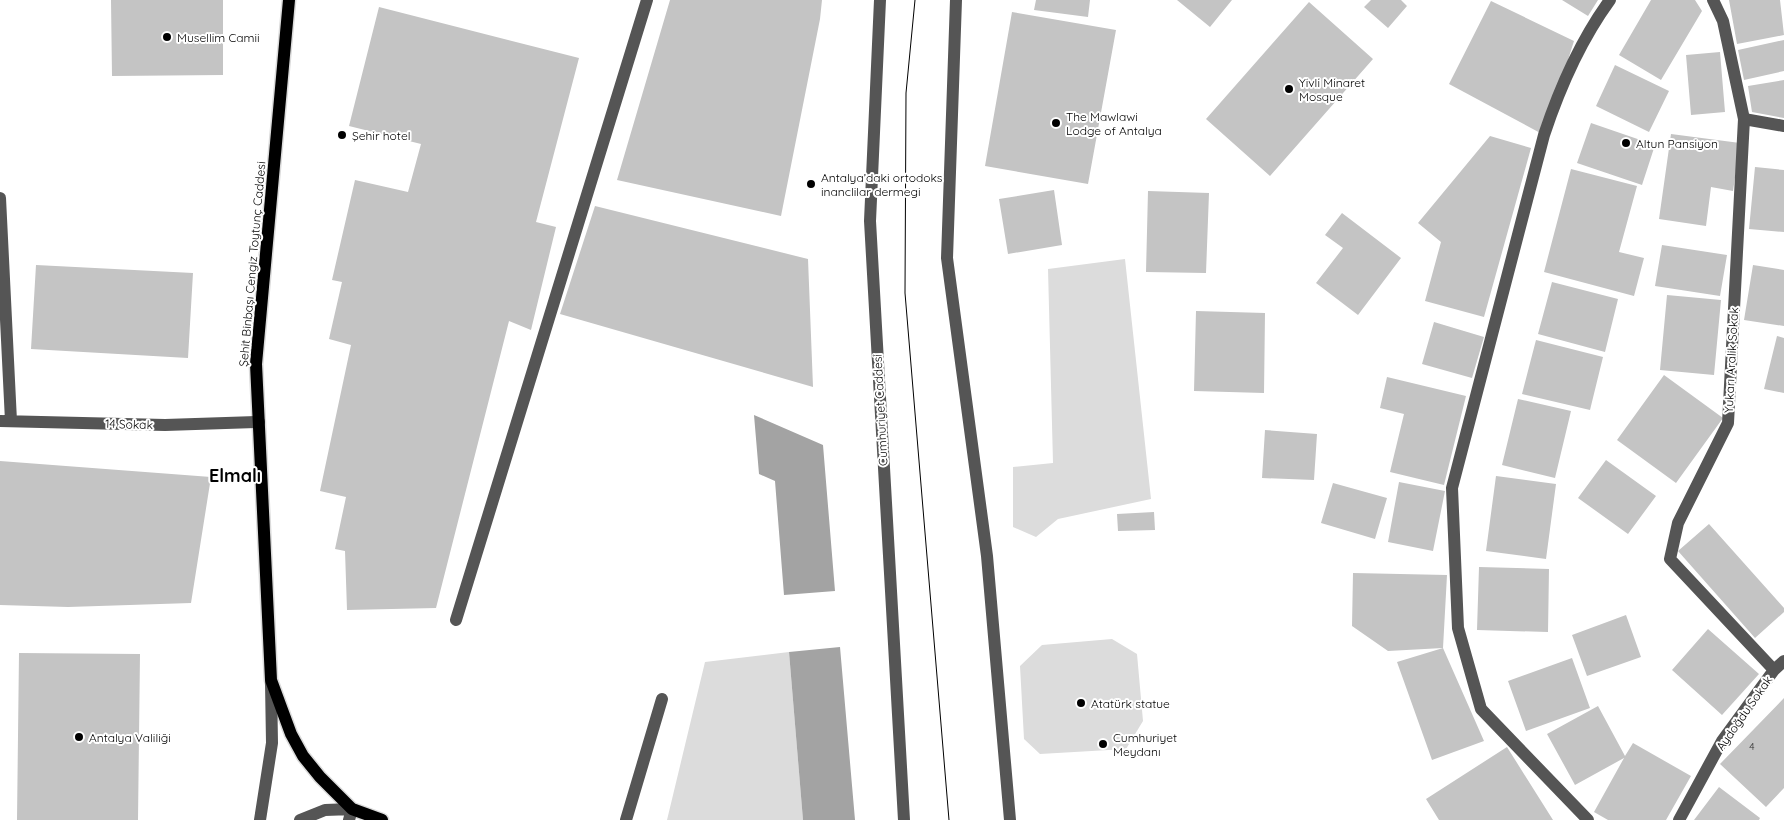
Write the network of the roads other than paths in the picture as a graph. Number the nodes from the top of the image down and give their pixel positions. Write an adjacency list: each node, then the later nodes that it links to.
1 (288, 0): 11 (main road, Şehit Binbaşı Cengiz Toytunç Caddesi)
2 (647, 0): 12 (street)
3 (880, 0): 21 (street, Cumhuriyet Caddesi)
4 (956, 0): 22 (street)
5 (1610, 0): 23 (street)
6 (1713, 0): 7 (street, Yukarı Aralik Sokak)
7 (1744, 119): 8 (street); 13 (street, Yukarı Aralik Sokak)
8 (1784, 126)
9 (0, 198): 10 (street)
10 (5, 421): 11 (street, 14 Sokak)
11 (258, 422): 14 (main road, Şehit Binbaşı Cengiz Toytunç Caddesi)
12 (456, 620)
13 (1779, 665): 24 (street, Aydoğdu Sokak)
14 (271, 680): 16 (main road, Şehit Binbaşı Cengiz Toytunç Caddesi); 17 (street, Şehit Binbaşı Cengiz Toytunç Caddesi)
15 (662, 699): 20 (street)
16 (351, 815): 18 (street); 19 (main road, Şehit Binbaşı Cengiz Toytunç Caddesi)
17 (260, 820)
18 (300, 820)
19 (382, 820)
20 (626, 820)
21 (904, 820)
22 (1010, 820)
23 (1588, 820)
24 (1679, 820)

